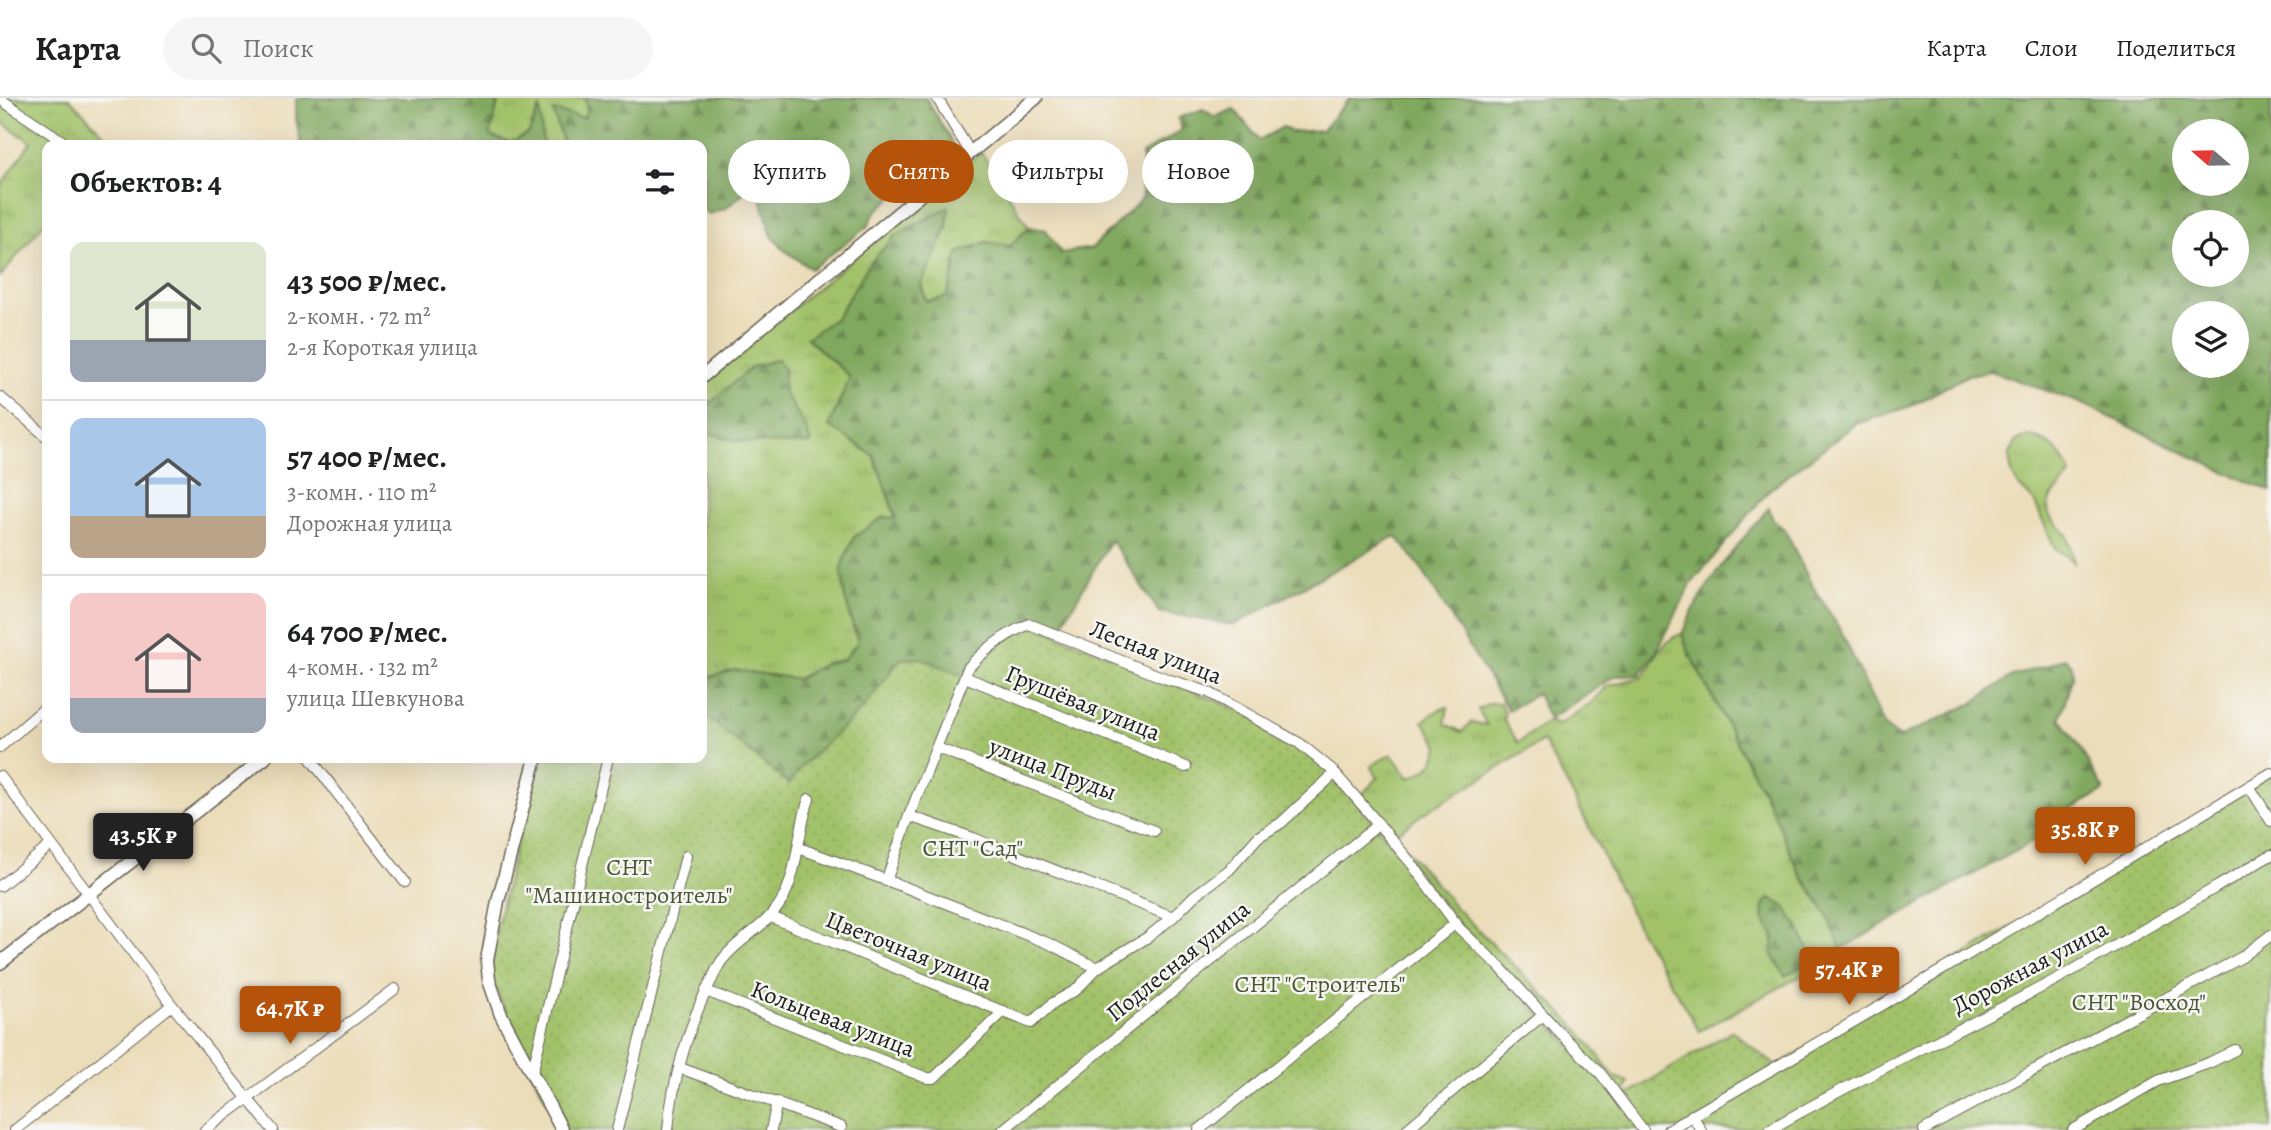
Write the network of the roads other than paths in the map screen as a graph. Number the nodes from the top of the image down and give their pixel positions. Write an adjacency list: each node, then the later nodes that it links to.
1 (937, 98): 5 (street)
2 (1035, 98): 6 (street)
3 (0, 99): 4 (street)
4 (61, 140)
5 (963, 140)
6 (974, 149)
7 (911, 203): 8 (street)
8 (707, 373)
9 (0, 397): 10 (street)
10 (42, 433)
11 (965, 677): 14 (street); 19 (street, Грушёвая улица); 21 (street, Лесная улица)
12 (42, 710): 13 (street)
13 (0, 747)
14 (937, 748): 25 (street); 28 (street, улица Пруды)
15 (259, 763): 36 (street)
16 (314, 763): 34 (street)
17 (535, 763): 50 (street)
18 (607, 763): 50 (street)
19 (1186, 767)
20 (2271, 773): 23 (street, Дорожная улица)
21 (1334, 774): 27 (street); 38 (street)
22 (0, 776): 29 (street)
23 (2249, 786): 26 (street); 53 (street, Дорожная улица)
24 (808, 799): 30 (street)
25 (909, 816): 33 (street); 38 (street)
26 (2271, 821)
27 (1379, 824): 39 (street); 62 (street, Подлесная улица)
28 (1154, 831)
29 (51, 845): 35 (street); 36 (street)
30 (799, 848): 33 (street); 37 (street)
31 (2271, 855): 68 (street, Дорожная улица)
32 (686, 856): 59 (street)
33 (887, 881): 42 (street)
34 (405, 882)
35 (0, 886)
36 (88, 895): 41 (street); 45 (street)
37 (771, 917): 44 (street); 46 (street, Цветочная улица)
38 (1173, 917): 42 (street)
39 (1456, 923): 47 (street); 63 (street)
40 (2271, 935): 69 (street)
41 (0, 963)
42 (1097, 968): 46 (street, Цветочная улица)
43 (395, 989): 51 (street)
44 (706, 991): 46 (street, Кольцевая улица); 49 (street)
45 (172, 1005): 51 (street); 55 (street)
46 (1004, 1011)
47 (1543, 1015): 64 (street); 65 (street)
48 (2235, 1050): 70 (street)
49 (680, 1068): 52 (street); 60 (street)
50 (532, 1073): 58 (street)
51 (249, 1097): 56 (street); 57 (street)
52 (777, 1102): 54 (street); 61 (street)
53 (1692, 1115): 66 (street, Дорожная улица); 67 (street)
54 (841, 1127)
55 (15, 1130)
56 (205, 1130)
57 (273, 1130)
58 (562, 1130)
59 (617, 1130)
60 (668, 1130)
61 (771, 1130)
62 (1003, 1130)
63 (1199, 1130)
64 (1406, 1130)
65 (1643, 1130)
66 (1668, 1130)
67 (1701, 1130)
68 (1769, 1130)
69 (1924, 1130)
70 (2073, 1130)

